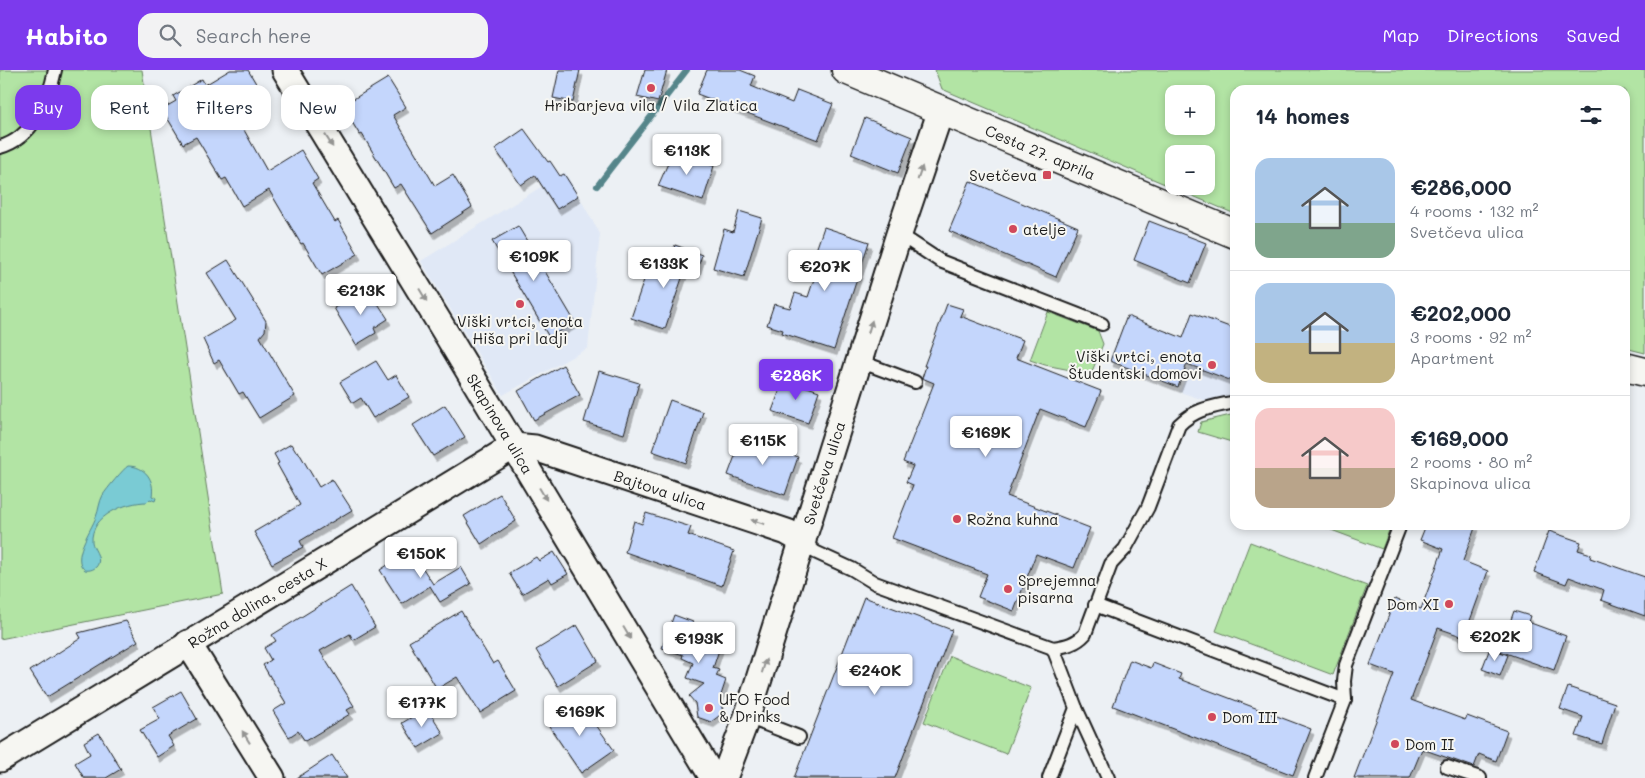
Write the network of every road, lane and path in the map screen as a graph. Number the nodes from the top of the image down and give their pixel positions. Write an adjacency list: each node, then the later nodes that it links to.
1 (55, 70): 5 (lane)
2 (285, 70): 14 (street, Skapinova ulica, one-way to 14)
3 (846, 70): 4 (main road, Cesta 27. aprila)
4 (941, 110): 6 (main road, Cesta 27. aprila); 7 (street, Svetčeva ulica, one-way to 4)
5 (0, 147)
6 (1230, 232)
7 (899, 234): 8 (lane); 9 (street, Svetčeva ulica, one-way to 7)
8 (1102, 324)
9 (859, 362): 12 (lane); 16 (street, Svetčeva ulica)
10 (1630, 368): 11 (main road)
11 (1645, 372)
12 (916, 382)
13 (1230, 403): 17 (lane)
14 (514, 446): 16 (street, Bajtova ulica, one-way to 14); 18 (street, Rožna dolina, cesta X); 27 (street, Skapinova ulica, one-way to 27)
15 (1398, 530): 20 (lane)
16 (803, 541): 19 (lane); 22 (street, Svetčeva ulica, one-way to 16)
17 (1095, 605): 19 (lane); 20 (lane)
18 (188, 643): 24 (street, Rožna dolina, cesta X); 26 (street, one-way to 18)
19 (1053, 648): 21 (lane)
20 (1345, 700): 31 (lane)
21 (1076, 708): 29 (lane); 30 (lane)
22 (747, 717): 23 (lane); 28 (street, Svetčeva ulica)
23 (799, 737)
24 (0, 759)
25 (1447, 767): 32 (lane)
26 (272, 778)
27 (713, 778)
28 (724, 778)
29 (1049, 778)
30 (1108, 778)
31 (1315, 778)
32 (1480, 778)

